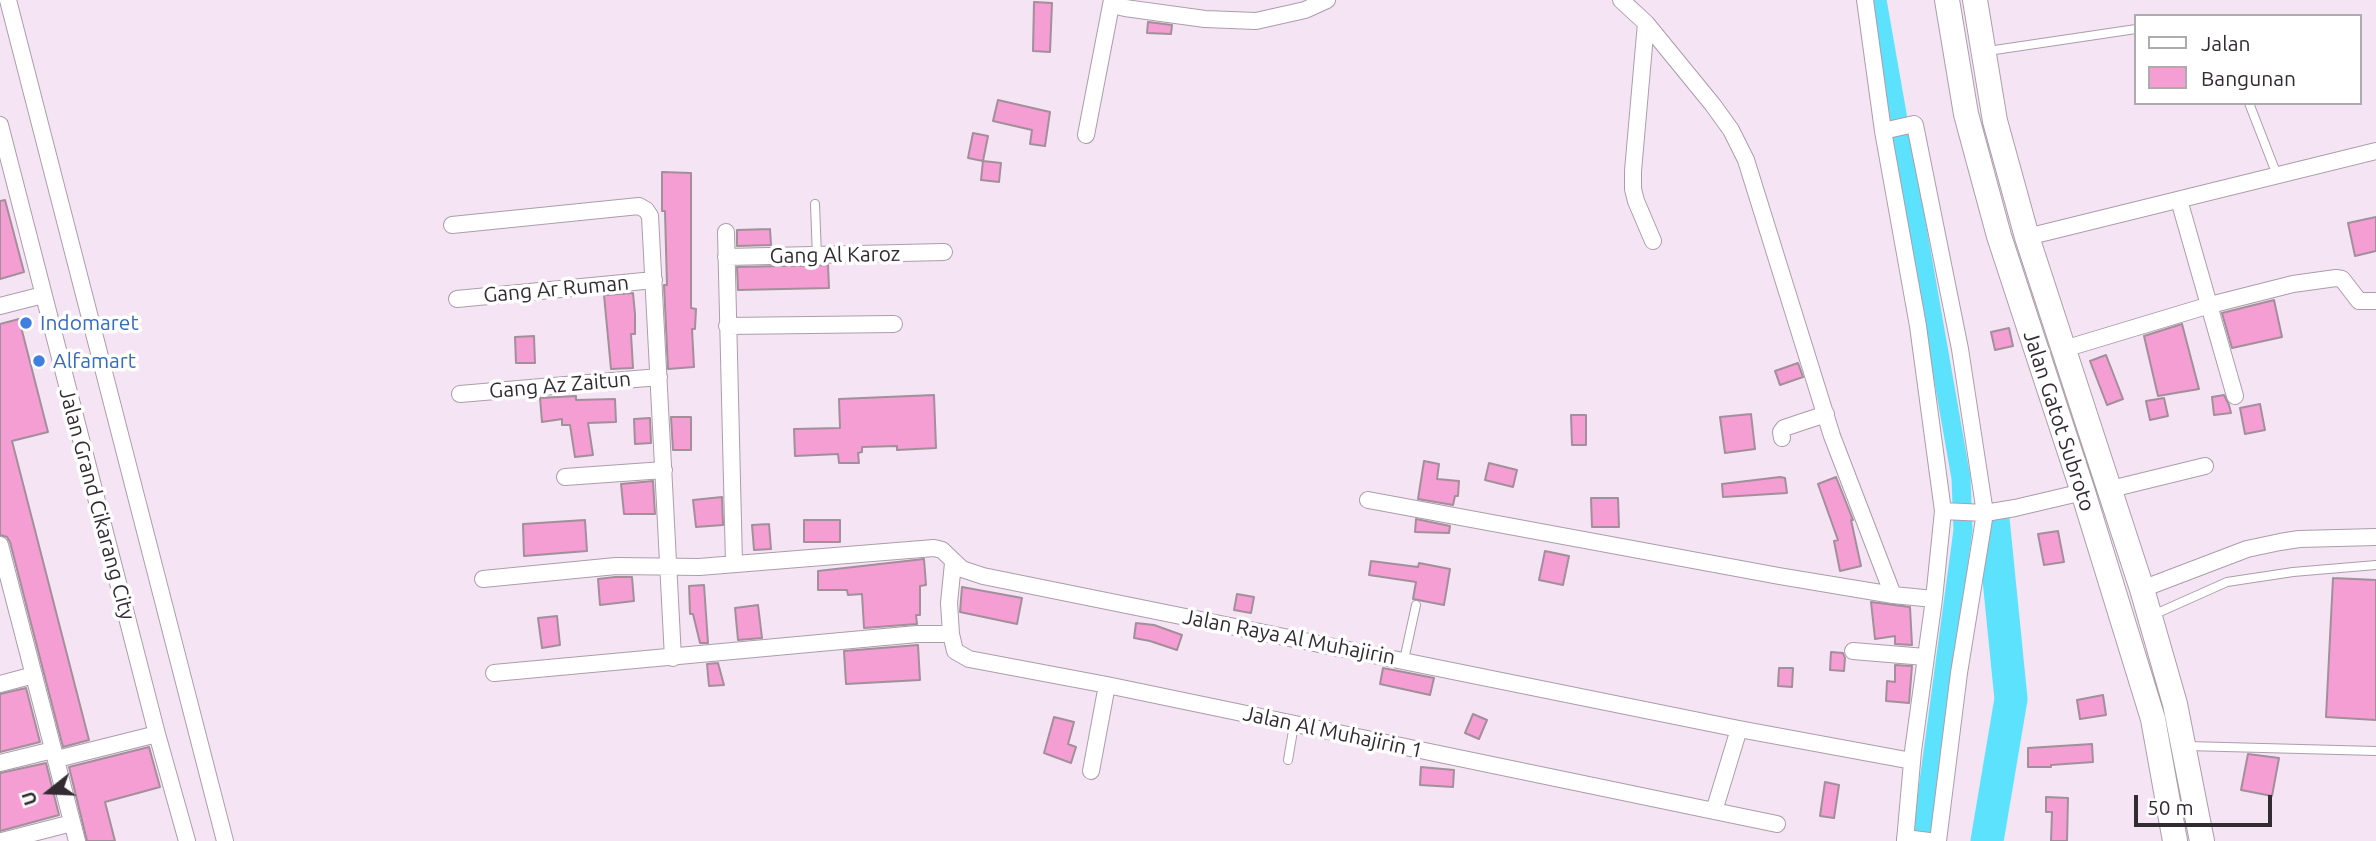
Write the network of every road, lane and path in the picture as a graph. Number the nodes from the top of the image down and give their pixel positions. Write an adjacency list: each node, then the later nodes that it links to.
1 (8, 0): 87 (street)
2 (1327, 0): 7 (street)
3 (1621, 0): 8 (street)
4 (1865, 0): 13 (street)
5 (1947, 0): 44 (highway, Jalan Gatot Subroto)
6 (1975, 0): 10 (highway, Jalan Gatot Subroto)
7 (1112, 2): 14 (street)
8 (1646, 23): 22 (street); 38 (street)
9 (2134, 29): 10 (lane)
10 (1982, 52): 21 (highway, Jalan Gatot Subroto)
11 (2250, 105): 16 (lane)
12 (0, 125): 27 (street, Jalan Grand Cikarang City)
13 (1887, 131): 46 (street); 47 (street)
14 (1086, 135)
15 (2376, 150): 16 (street)
16 (2277, 175): 17 (street)
17 (2179, 200): 21 (street); 30 (street)
18 (815, 204): 25 (lane)
19 (452, 225): 26 (street)
20 (726, 232): 24 (street)
21 (2027, 237): 34 (highway, Jalan Gatot Subroto)
22 (1653, 241)
23 (944, 252): 25 (street, Gang Al Karoz)
24 (726, 257): 25 (street, Gang Al Karoz); 33 (street)
25 (817, 257)
26 (654, 280): 28 (street, Gang Ar Ruman); 35 (street)
27 (43, 295): 31 (street); 72 (street, Jalan Grand Cikarang City)
28 (457, 299)
29 (2376, 301): 30 (street)
30 (2210, 305): 34 (street); 37 (street)
31 (0, 306)
32 (894, 324): 33 (street)
33 (727, 326): 50 (street)
34 (2064, 349): 43 (highway, Jalan Gatot Subroto)
35 (659, 377): 36 (street, Gang Az Zaitun); 41 (street)
36 (460, 394)
37 (2235, 396)
38 (1826, 414): 39 (street); 56 (street)
39 (1782, 438)
40 (2205, 466): 43 (street)
41 (664, 470): 42 (street); 53 (street)
42 (565, 477)
43 (2111, 489): 55 (highway, Jalan Gatot Subroto)
44 (2083, 492): 47 (street); 89 (highway, Jalan Gatot Subroto)
45 (1368, 500): 56 (street)
46 (1949, 512): 47 (street); 57 (street)
47 (1982, 513): 88 (street)
48 (2376, 537): 55 (street)
49 (0, 545): 58 (street)
50 (734, 563): 51 (street, Jalan Raya Al Muhajirin); 53 (street, Jalan Raya Al Muhajirin)
51 (953, 563): 61 (street); 65 (street, Jalan Raya Al Muhajirin)
52 (2376, 565): 60 (lane)
53 (669, 566): 54 (street, Jalan Raya Al Muhajirin); 64 (street)
54 (483, 579)
55 (2142, 589): 60 (highway, Jalan Gatot Subroto)
56 (1893, 595): 57 (street)
57 (1934, 599): 63 (street)
58 (7, 605): 67 (street)
59 (1416, 605): 65 (lane)
60 (2150, 617): 73 (highway, Jalan Gatot Subroto)
61 (951, 634): 64 (street); 69 (street, Jalan Al Muhajirin 1)
62 (1853, 651): 63 (street)
63 (1925, 657): 77 (street)
64 (673, 658): 66 (street)
65 (1405, 660): 71 (street, Jalan Raya Al Muhajirin)
66 (494, 673)
67 (34, 675): 68 (street); 75 (street)
68 (0, 684)
69 (1107, 685): 70 (street, Jalan Al Muhajirin 1); 79 (street)
70 (1294, 725): 76 (lane); 80 (street, Jalan Al Muhajirin 1)
71 (1739, 729): 77 (street, Jalan Raya Al Muhajirin); 80 (street)
72 (157, 734): 75 (street); 86 (street, Jalan Grand Cikarang City)
73 (2185, 746): 74 (lane); 90 (highway, Jalan Gatot Subroto)
74 (2376, 751)
75 (55, 755): 78 (street); 81 (street)
76 (1288, 761)
77 (1912, 761): 83 (street)
78 (0, 763)
79 (1091, 771)
80 (1714, 811): 82 (street, Jalan Al Muhajirin 1)
81 (72, 823): 84 (street); 85 (street)
82 (1777, 824)
83 (1913, 840)
84 (2, 841)
85 (77, 841)
86 (187, 841)
87 (225, 841)
88 (1938, 841)
89 (2175, 841)
90 (2202, 841)

